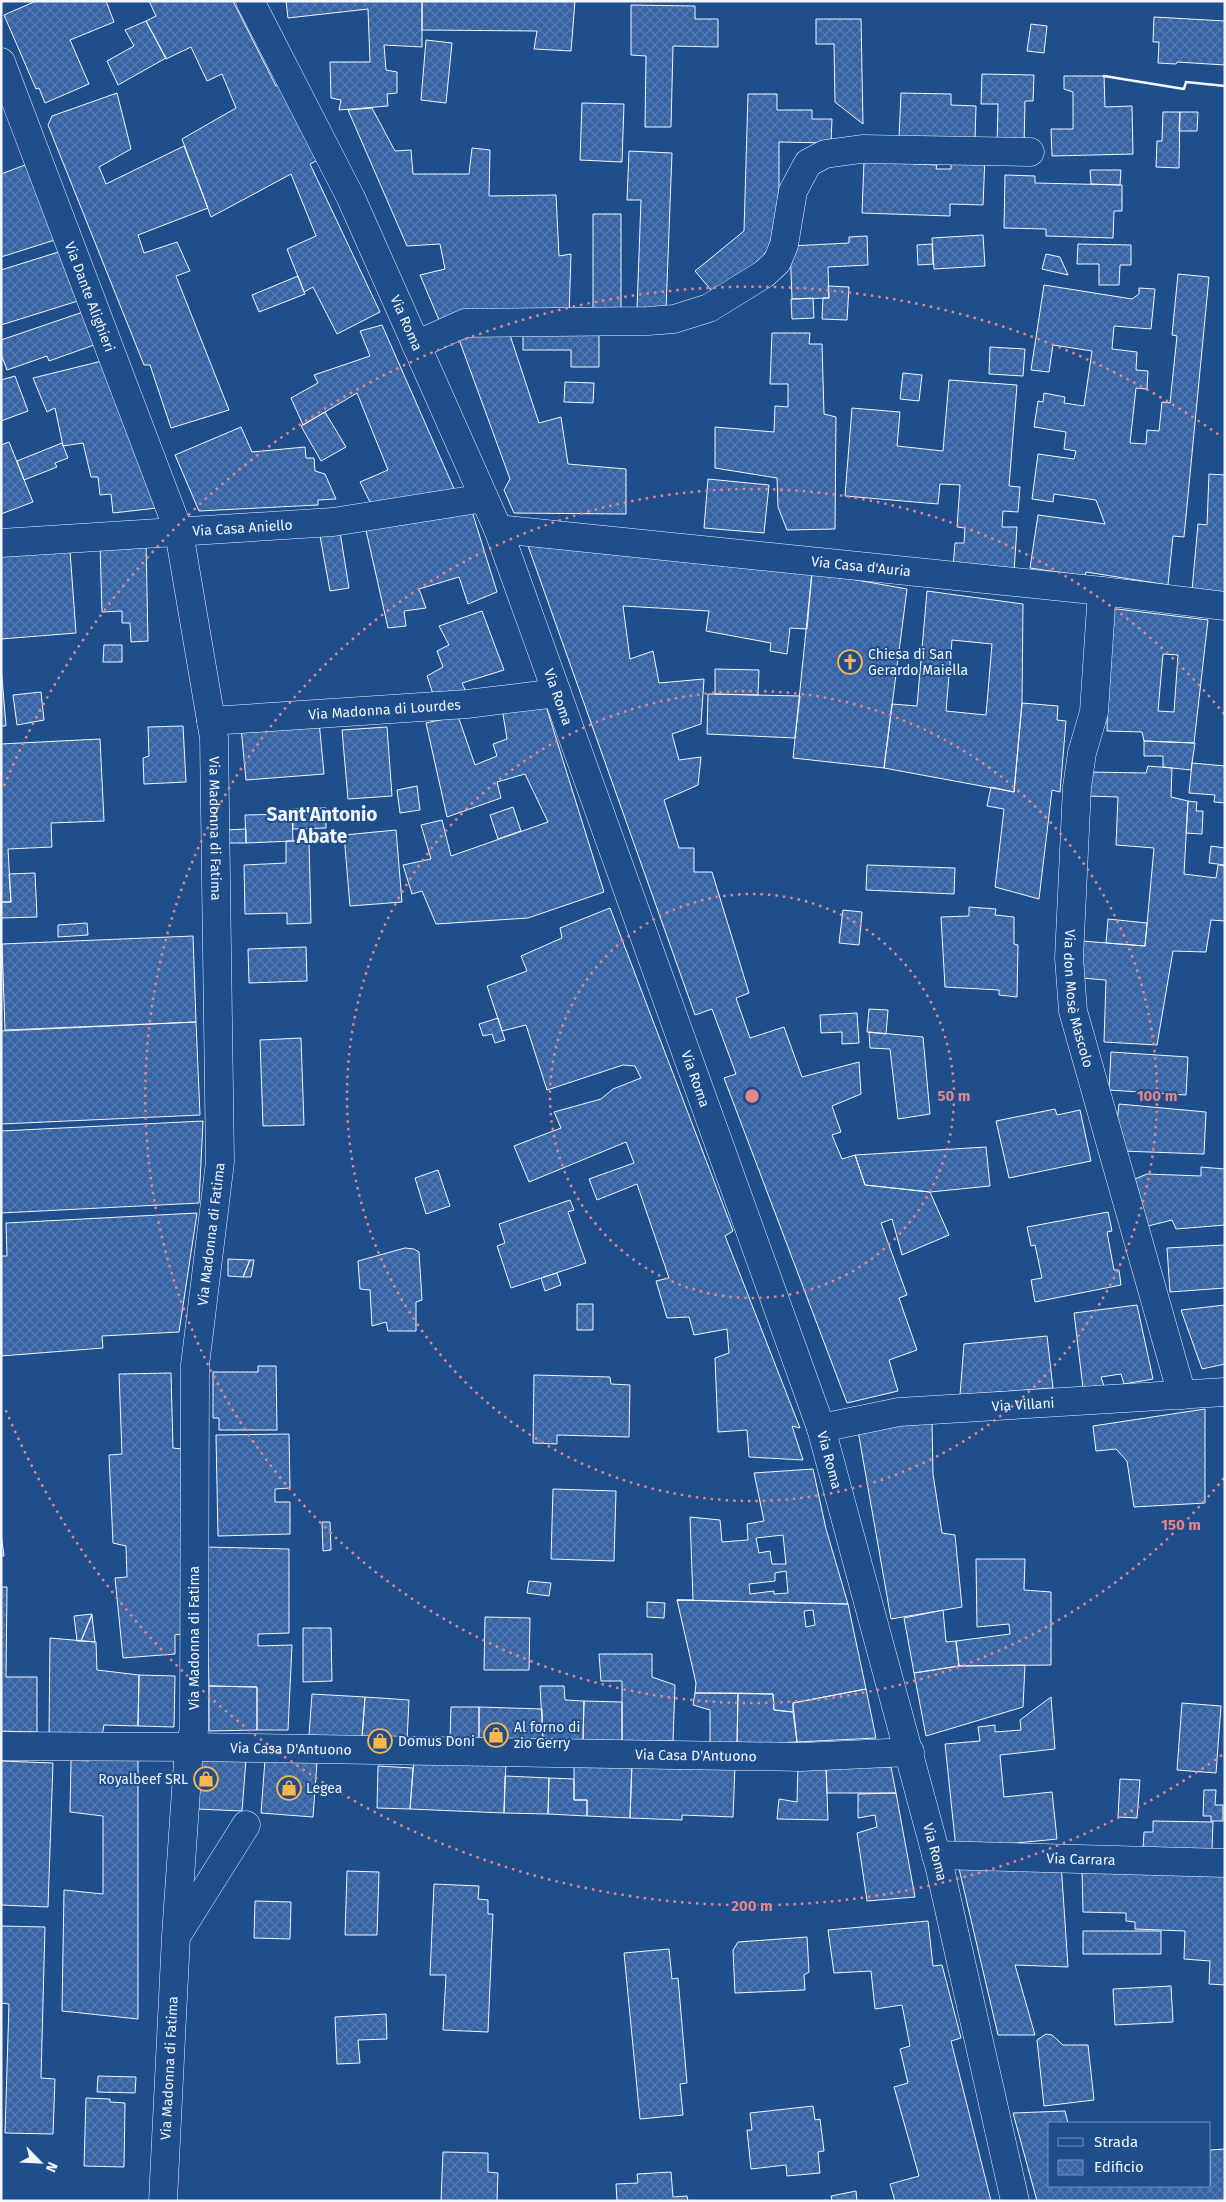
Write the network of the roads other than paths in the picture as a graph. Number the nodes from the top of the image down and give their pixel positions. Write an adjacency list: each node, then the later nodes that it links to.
1 (250, 1): 4 (street, Via Roma)
2 (1, 62): 7 (street, Via Dante Alighieri)
3 (1030, 152): 4 (street)
4 (416, 345): 5 (street, Via Roma)
5 (484, 498): 6 (street, Via Roma); 7 (street, Via Casa Aniello)
6 (498, 529): 9 (street, Via Casa d'Auria); 11 (street, Via Roma)
7 (179, 532): 8 (street, Via Casa Aniello); 12 (street, Via Madonna di Fatima)
8 (1, 543)
9 (1102, 591): 10 (street, Via Casa d'Auria); 14 (street, Via don Mosè Mascolo)
10 (1225, 606)
11 (557, 693): 12 (street, Via Madonna di Lourdes); 15 (street, Via Roma)
12 (211, 721): 17 (street, Via Madonna di Fatima)
13 (1225, 1392): 14 (street, Via Villani)
14 (1182, 1395): 15 (street, Via Villani)
15 (822, 1428): 18 (street, Via Roma)
16 (1, 1746): 17 (street, Via Casa D'Antuono)
17 (189, 1747): 18 (street, Via Casa D'Antuono); 22 (street, Via Madonna di Fatima)
18 (910, 1752): 20 (street, Via Roma)
19 (246, 1825): 22 (street, Via Madonna di Fatima)
20 (936, 1855): 21 (street, Via Carrara); 24 (street, Via Roma)
21 (1225, 1863)
22 (176, 1936): 23 (street, Via Madonna di Fatima)
23 (163, 2201)
24 (1015, 2201)

